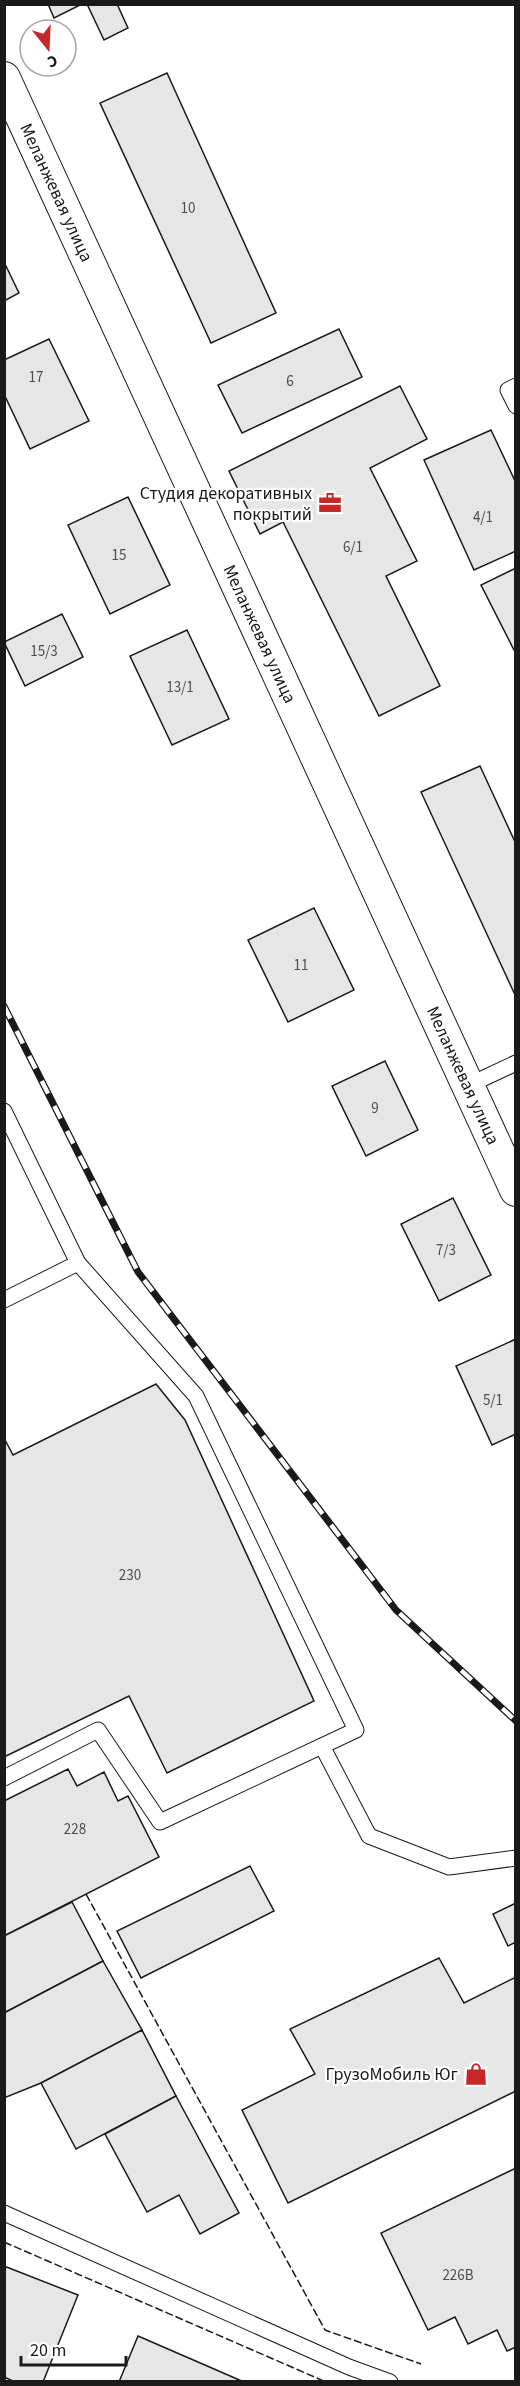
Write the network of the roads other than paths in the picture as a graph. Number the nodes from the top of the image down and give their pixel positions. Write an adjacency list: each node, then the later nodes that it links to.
1 (4, 78): 5 (street, Меланжевая улица)
2 (516, 386): 3 (lane)
3 (516, 406)
4 (516, 1063): 5 (lane)
5 (467, 1086): 7 (street, Меланжевая улица)
6 (4, 1111): 8 (lane)
7 (516, 1190)
8 (78, 1263): 9 (lane); 10 (lane)
9 (4, 1300)
10 (322, 1746): 11 (lane); 12 (lane)
11 (4, 1778)
12 (516, 1858)
13 (4, 2213): 14 (lane)
14 (390, 2382)

